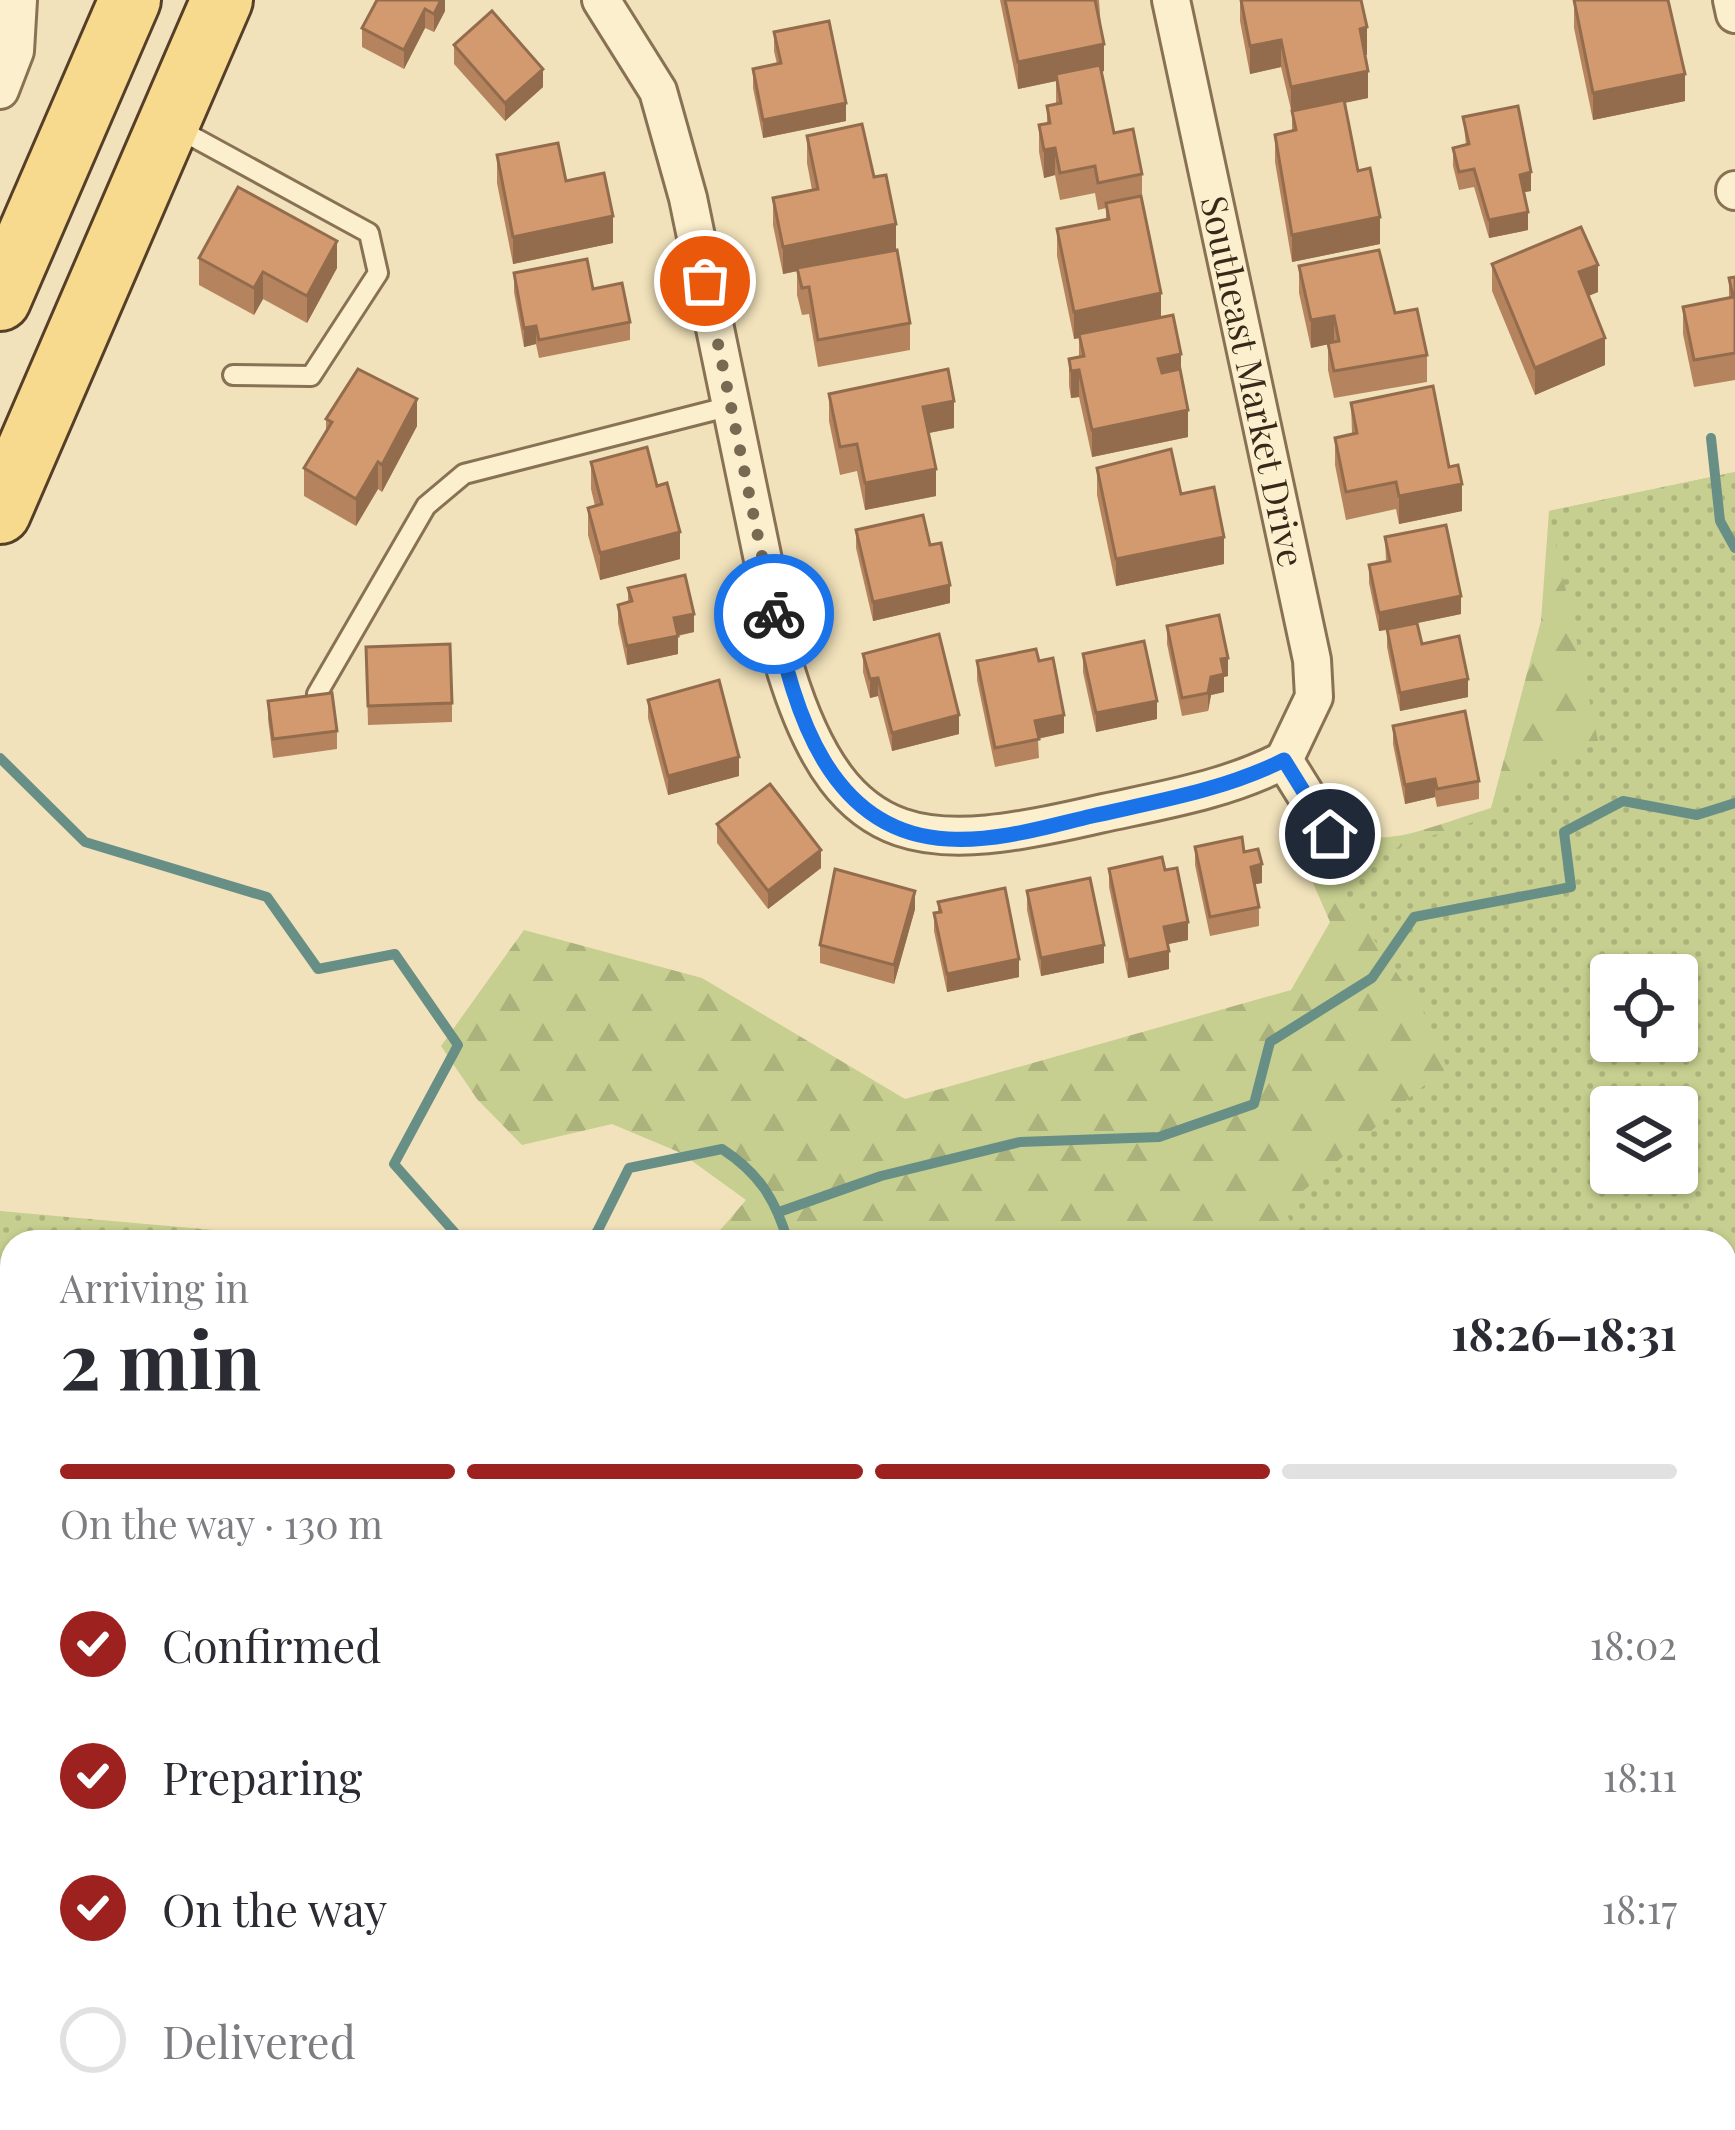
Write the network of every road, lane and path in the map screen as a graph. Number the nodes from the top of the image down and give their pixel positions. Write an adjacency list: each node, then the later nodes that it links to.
1 (18, 0): 8 (street)
2 (130, 0): 10 (main road)
3 (222, 0): 9 (main road)
4 (601, 0): 12 (street)
5 (1171, 0): 15 (street, Southeast Market Drive)
6 (1732, 0): 7 (street)
7 (1735, 14)
8 (0, 90)
9 (169, 124): 11 (lane); 13 (main road)
10 (0, 300)
11 (233, 375)
12 (731, 406): 14 (lane); 15 (street)
13 (0, 513)
14 (316, 694)
15 (1284, 760): 16 (street)
16 (1330, 834)

